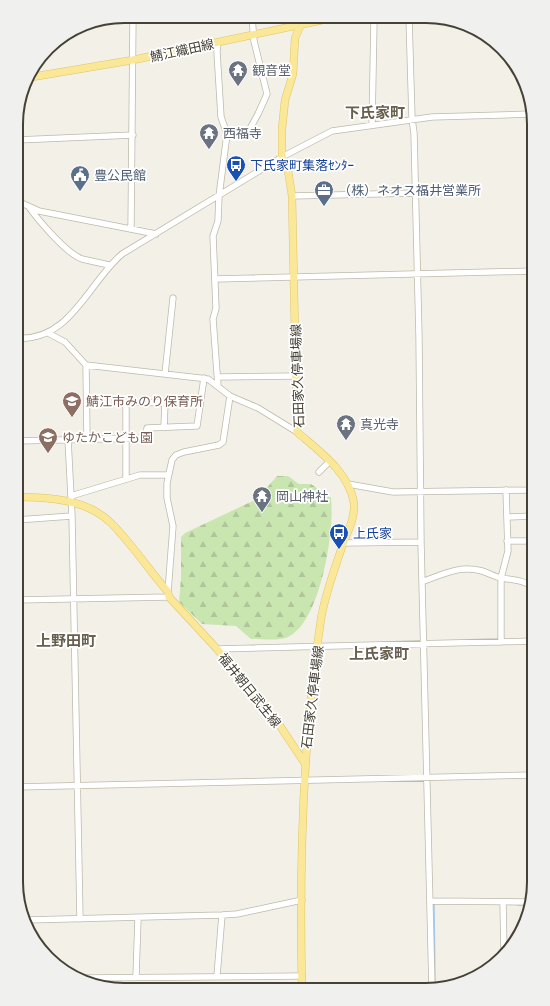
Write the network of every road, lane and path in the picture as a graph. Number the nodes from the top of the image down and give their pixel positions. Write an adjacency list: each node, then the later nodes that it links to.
1 (132, 23): 9 (street)
2 (252, 23): 7 (street)
3 (308, 23): 6 (main road, 鯖江織田線)
4 (374, 23): 13 (street)
5 (409, 23): 12 (street)
6 (299, 25): 7 (main road, 鯖江織田線); 17 (main road, 石田家久停車場線)
7 (253, 35): 8 (main road, 鯖江織田線); 14 (street)
8 (218, 42): 9 (main road, 鯖江織田線); 14 (street)
9 (133, 60): 10 (main road, 鯖江織田線); 15 (street)
10 (35, 76)
11 (526, 114): 12 (street)
12 (412, 119): 13 (street); 18 (street)
13 (372, 125): 17 (street)
14 (227, 134): 19 (street)
15 (133, 135): 16 (street); 23 (street)
16 (23, 140)
17 (282, 157): 19 (street); 20 (main road, 石田家久停車場線)
18 (416, 194): 20 (street); 27 (street)
19 (219, 196): 24 (street); 29 (street)
20 (292, 196): 28 (main road, 石田家久停車場線)
21 (23, 204): 22 (street)
22 (29, 207): 23 (street); 25 (street)
23 (131, 229): 24 (street)
24 (156, 234): 25 (street)
25 (109, 265): 31 (street)
26 (527, 271): 27 (street)
27 (418, 273): 28 (street); 53 (street)
28 (294, 276): 29 (street); 35 (main road, 石田家久停車場線)
29 (215, 279): 37 (street)
30 (173, 298): 34 (street)
31 (48, 333): 32 (street); 33 (street)
32 (23, 339)
33 (86, 365): 34 (street); 44 (street)
34 (165, 374): 36 (street)
35 (296, 376): 37 (street); 41 (main road, 石田家久停車場線)
36 (204, 378): 38 (street); 40 (street)
37 (218, 378): 38 (street)
38 (218, 386): 39 (street)
39 (230, 396): 41 (street); 48 (street)
40 (164, 427): 42 (street); 42 (street)
41 (297, 432): 46 (main road, 石田家久停車場線)
42 (125, 438): 44 (street); 49 (street)
43 (68, 439): 44 (street); 45 (street); 55 (street)
44 (87, 439)
45 (23, 441)
46 (330, 461): 47 (street); 50 (main road, 石田家久停車場線)
47 (319, 472)
48 (168, 475): 49 (street); 67 (street)
49 (126, 479): 55 (street)
50 (348, 484): 53 (street); 63 (main road, 石田家久停車場線)
51 (527, 488): 52 (street)
52 (506, 490): 53 (street); 58 (street)
53 (420, 492): 62 (street)
54 (23, 497): 55 (main road, 福井朝日武生線)
55 (71, 499): 56 (street); 67 (main road, 福井朝日武生線)
56 (72, 516): 59 (street); 68 (street)
57 (527, 516): 58 (street)
58 (506, 517): 60 (street)
59 (23, 520)
60 (507, 541): 61 (street); 64 (street)
61 (527, 541)
62 (421, 542): 63 (street); 65 (street)
63 (344, 543): 73 (main road, 石田家久停車場線)
64 (501, 578): 65 (street); 66 (street); 71 (street)
65 (422, 582): 72 (street)
66 (527, 584)
67 (168, 594): 68 (street); 74 (main road, 福井朝日武生線)
68 (72, 599): 69 (street); 79 (street)
69 (23, 600)
70 (527, 641): 71 (street)
71 (501, 642): 72 (street)
72 (423, 644): 73 (street); 77 (street)
73 (318, 646): 74 (street); 75 (main road, 石田家久停車場線)
74 (217, 649): 75 (main road, 福井朝日武生線)
75 (304, 762): 78 (main road)
76 (527, 775): 77 (street)
77 (427, 777): 78 (street); 82 (street)
78 (304, 780): 79 (street); 81 (main road)
79 (77, 786): 80 (street); 87 (street)
80 (23, 787)
81 (302, 900): 85 (street); 91 (main road)
82 (430, 901): 83 (street); 95 (street)
83 (503, 902): 84 (street); 89 (street)
84 (525, 902)
85 (222, 915): 86 (street); 90 (street)
86 (138, 918): 87 (street); 92 (street)
87 (80, 919): 88 (street)
88 (30, 920)
89 (504, 946)
90 (217, 976): 91 (street); 92 (street)
91 (302, 976): 94 (main road)
92 (136, 977): 93 (street)
93 (92, 978)
94 (302, 983)
95 (432, 983)

